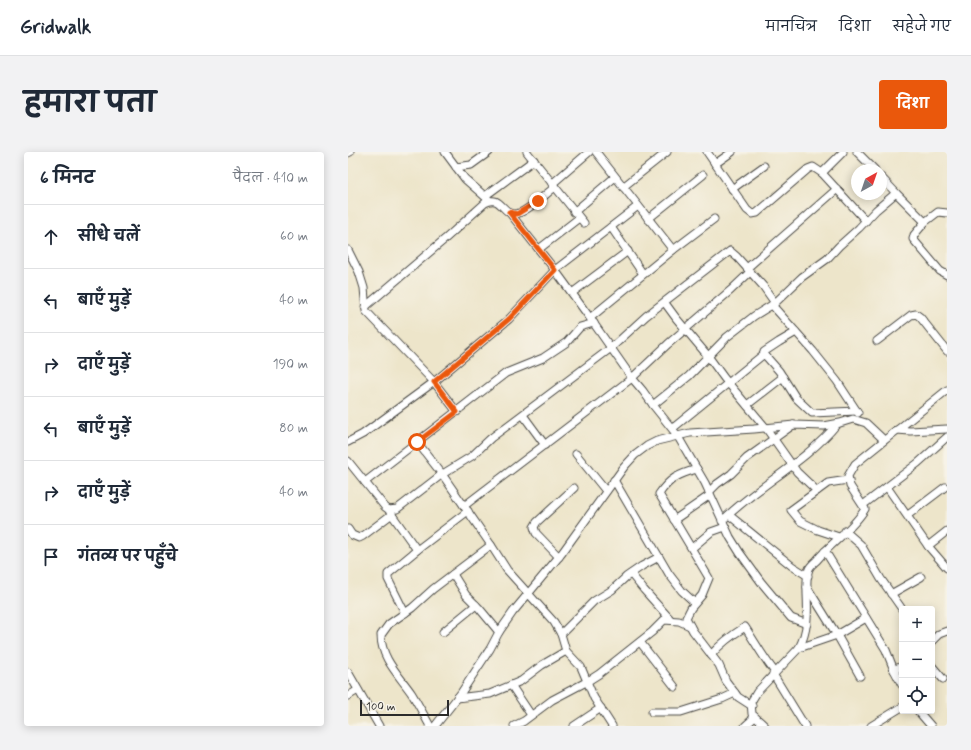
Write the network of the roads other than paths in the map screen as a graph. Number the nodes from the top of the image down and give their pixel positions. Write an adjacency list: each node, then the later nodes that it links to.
1 (445, 152): 13 (street)
2 (489, 152): 13 (street)
3 (595, 152): 16 (street); 18 (street)
4 (667, 152): 19 (street)
5 (707, 152): 10 (street)
6 (732, 152): 10 (street)
7 (843, 152): 14 (street)
8 (857, 152): 11 (street)
9 (531, 155): 18 (street); 23 (street)
10 (715, 164): 20 (street)
11 (869, 164)
12 (764, 166): 20 (street)
13 (456, 167): 23 (street)
14 (822, 173): 20 (street); 21 (street)
15 (703, 175): 28 (street)
16 (615, 177): 19 (street); 26 (street)
17 (887, 183): 22 (street)
18 (553, 185): 25 (street); 26 (street)
19 (623, 187): 24 (street)
20 (732, 189)
21 (837, 189): 30 (street); 38 (street)
22 (896, 193): 30 (street); 31 (street)
23 (487, 198): 25 (street); 44 (street)
24 (638, 206): 28 (street); 32 (street)
25 (509, 212): 34 (street)
26 (574, 212): 34 (street)
27 (947, 213): 31 (street)
28 (648, 219): 35 (street)
29 (714, 219): 35 (street)
30 (866, 221): 43 (street)
31 (925, 222): 40 (street)
32 (611, 227): 36 (street); 37 (street)
33 (348, 250): 44 (street)
34 (539, 250): 37 (street)
35 (673, 250): 39 (street)
36 (628, 251): 39 (street); 41 (street)
37 (555, 270): 41 (street); 55 (street)
38 (748, 270): 42 (street); 43 (street); 46 (street)
39 (643, 274): 45 (street)
40 (947, 275)
41 (572, 293): 45 (street)
42 (665, 302): 46 (street); 49 (street)
43 (774, 304): 47 (street); 52 (street)
44 (365, 307): 55 (street)
45 (592, 320): 49 (street); 61 (street)
46 (686, 329): 52 (street); 53 (street)
47 (796, 332): 51 (street); 60 (street)
48 (877, 341): 50 (street)
49 (611, 348): 53 (street); 62 (street)
50 (947, 351)
51 (764, 354): 54 (street); 56 (street)
52 (708, 356): 56 (street); 58 (street)
53 (632, 378): 58 (street); 76 (street)
54 (783, 378): 59 (street); 60 (street)
55 (434, 382): 61 (street); 74 (street)
56 (728, 382): 59 (street); 66 (street)
57 (947, 390): 69 (street)
58 (653, 405): 66 (street)
59 (746, 405): 67 (street)
60 (857, 411): 64 (street)
61 (457, 412): 75 (street)
62 (523, 415): 76 (street); 81 (street)
63 (838, 424): 64 (street); 65 (street); 79 (street)
64 (866, 424): 73 (street)
65 (794, 425): 67 (street); 72 (street)
66 (673, 428): 70 (street)
67 (766, 428): 70 (street); 72 (street)
68 (947, 429): 69 (street)
69 (897, 430): 73 (street)
70 (677, 435): 80 (street); 82 (street)
71 (947, 437): 85 (street)
72 (775, 439): 79 (street); 90 (street)
73 (884, 440): 83 (street)
74 (348, 442)
75 (417, 442): 81 (street); 84 (street)
76 (545, 445): 92 (street)
77 (576, 454): 88 (street)
78 (348, 462): 84 (street)
79 (791, 465): 89 (street); 94 (street)
80 (697, 469): 90 (street); 96 (street)
81 (442, 474): 92 (street); 93 (street)
82 (614, 480): 88 (street); 108 (street)
83 (848, 480): 89 (street); 91 (street)
84 (365, 482): 93 (street)
85 (887, 486): 91 (street); 95 (street)
86 (574, 488): 107 (street)
87 (945, 488): 95 (street)
88 (606, 491): 107 (street)
89 (817, 491): 101 (street)
90 (709, 493): 96 (street); 97 (street)
91 (863, 505): 99 (street)
92 (466, 509): 102 (street); 105 (street)
93 (390, 512): 98 (street); 105 (street)
94 (729, 515): 97 (street); 112 (street)
95 (908, 515): 103 (street)
96 (674, 520): 104 (street)
97 (723, 524): 104 (street); 123 (street)
98 (348, 529)
99 (845, 531): 101 (street); 116 (street)
100 (947, 531): 103 (street)
101 (839, 537): 106 (street)
102 (491, 544): 110 (street); 115 (street)
103 (928, 546): 109 (street)
104 (692, 548): 117 (street)
105 (417, 550): 120 (street)
106 (825, 551): 112 (street); 121 (street)
107 (559, 557): 115 (street)
108 (659, 557): 111 (street); 117 (street)
109 (947, 568)
110 (453, 574): 118 (street); 120 (street)
111 (631, 574): 122 (street); 128 (street)
112 (808, 576): 114 (street)
113 (921, 577): 116 (street)
114 (807, 587): 123 (street); 129 (street)
115 (529, 592): 127 (street); 128 (street)
116 (891, 594): 119 (street)
117 (695, 603): 124 (street)
118 (476, 605): 126 (street); 127 (street)
119 (900, 606)
120 (405, 613): 158 (street)
121 (866, 618): 129 (street); 137 (street)
122 (672, 620): 124 (street); 131 (street)
123 (807, 624): 132 (street)
124 (690, 626): 134 (street)
125 (947, 631): 130 (street)
126 (443, 632)
127 (499, 632): 149 (street)
128 (561, 634): 133 (street)
129 (837, 635): 132 (street); 140 (street)
130 (935, 638)
131 (640, 642): 143 (street); 145 (street)
132 (799, 648): 139 (street)
133 (566, 651): 143 (street); 144 (street)
134 (712, 655): 139 (street); 147 (street)
135 (899, 668): 137 (street)
136 (935, 669): 142 (street)
137 (894, 670): 141 (street)
138 (348, 672): 146 (street)
139 (774, 673): 150 (street); 165 (street)
140 (860, 676)
141 (899, 679)
142 (944, 679)
143 (588, 681): 151 (street); 155 (street)
144 (511, 685): 149 (street); 155 (street)
145 (675, 687)
146 (358, 690): 148 (street); 157 (street)
147 (735, 693): 150 (street); 153 (street)
148 (348, 696)
149 (457, 698): 159 (street)
150 (752, 706): 156 (street)
151 (600, 708): 161 (street); 162 (street)
152 (899, 709): 166 (street)
153 (652, 712)
154 (921, 714): 167 (street)
155 (532, 715): 160 (street)
156 (755, 717): 163 (street); 164 (street)
157 (379, 726)
158 (430, 726)
159 (435, 726)
160 (514, 726)
161 (574, 726)
162 (612, 726)
163 (745, 726)
164 (765, 726)
165 (805, 726)
166 (871, 726)
167 (931, 726)

